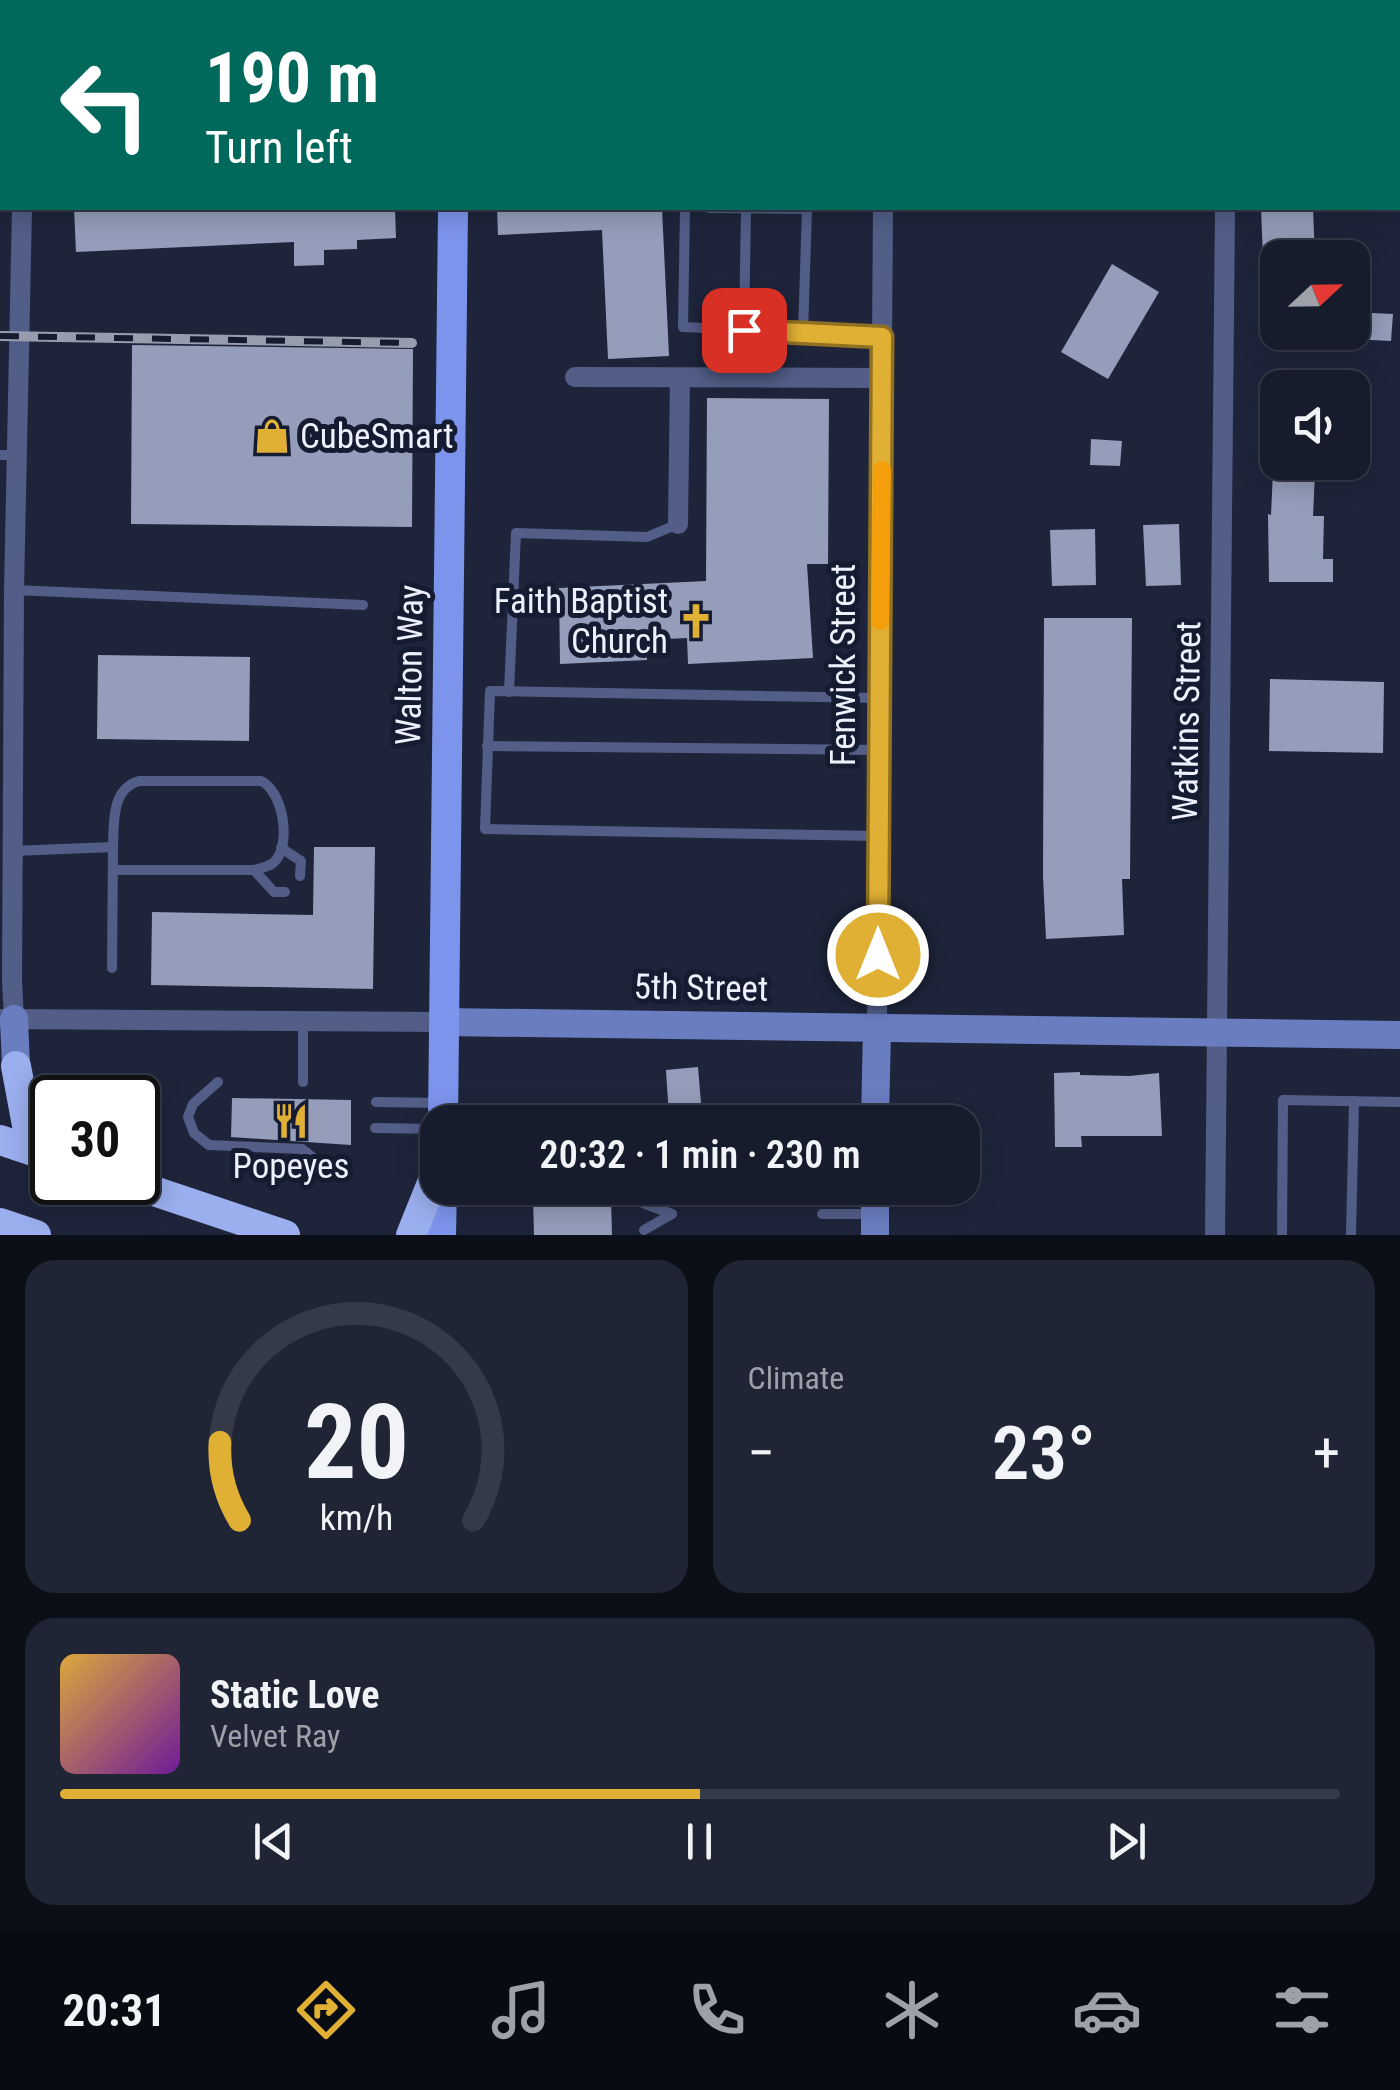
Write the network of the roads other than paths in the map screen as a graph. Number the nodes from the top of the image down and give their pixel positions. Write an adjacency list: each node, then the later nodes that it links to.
1 (22, 210): 14 (street)
2 (684, 210): 8 (lane)
3 (746, 210): 8 (lane)
4 (807, 210): 9 (lane)
5 (884, 210): 10 (street, Fenwick Street)
6 (1225, 210): 36 (street, Watkins Street)
7 (452, 211): 34 (main road, Walton Way)
8 (744, 330): 9 (lane)
9 (803, 334): 10 (lane)
10 (882, 337): 13 (street, Fenwick Street)
11 (575, 377): 12 (street)
12 (680, 378): 13 (street); 15 (street)
13 (882, 378): 19 (street, Fenwick Street)
14 (8, 455): 16 (street)
15 (678, 524): 18 (lane)
16 (14, 590): 17 (lane); 25 (street)
17 (363, 605)
18 (509, 692): 19 (lane); 20 (lane)
19 (880, 698): 21 (street, Fenwick Street)
20 (488, 746): 21 (lane); 22 (lane)
21 (880, 750): 22 (street, Fenwick Street)
22 (879, 836): 35 (street, Fenwick Street)
23 (113, 848): 24 (lane); 25 (lane); 26 (lane)
24 (281, 848): 27 (lane); 28 (lane)
25 (12, 851): 30 (street)
26 (113, 870): 27 (lane); 31 (lane)
27 (254, 870): 29 (lane)
28 (300, 876)
29 (284, 892)
30 (6, 941): 32 (street)
31 (112, 968)
32 (7, 1019): 33 (street, 5th Street); 38 (main road)
33 (303, 1021): 34 (street, 5th Street); 40 (lane)
34 (444, 1022): 35 (main road, 5th Street); 44 (main road, Walton Way)
35 (877, 1028): 36 (main road, 5th Street); 45 (main road, Fenwick Street)
36 (1217, 1033): 37 (main road, 5th Street); 65 (street, Watkins Street)
37 (1400, 1035)
38 (8, 1078): 49 (highway)
39 (218, 1082): 52 (lane)
40 (303, 1082)
41 (1354, 1101): 43 (lane); 66 (lane); 67 (lane)
42 (376, 1102): 46 (lane)
43 (1400, 1102)
44 (441, 1105)
45 (876, 1105)
46 (420, 1113)
47 (420, 1121): 48 (lane)
48 (375, 1128)
49 (30, 1138)
50 (0, 1140): 51 (highway)
51 (30, 1149)
52 (327, 1169)
53 (160, 1193): 62 (highway)
54 (428, 1205): 63 (highway)
55 (440, 1205): 64 (main road)
56 (650, 1205): 60 (lane)
57 (876, 1212): 58 (lane)
58 (822, 1214)
59 (0, 1223): 61 (highway)
60 (644, 1230)
61 (36, 1235)
62 (285, 1235)
63 (411, 1235)
64 (441, 1235)
65 (1215, 1235)
66 (1282, 1235)
67 (1351, 1235)

